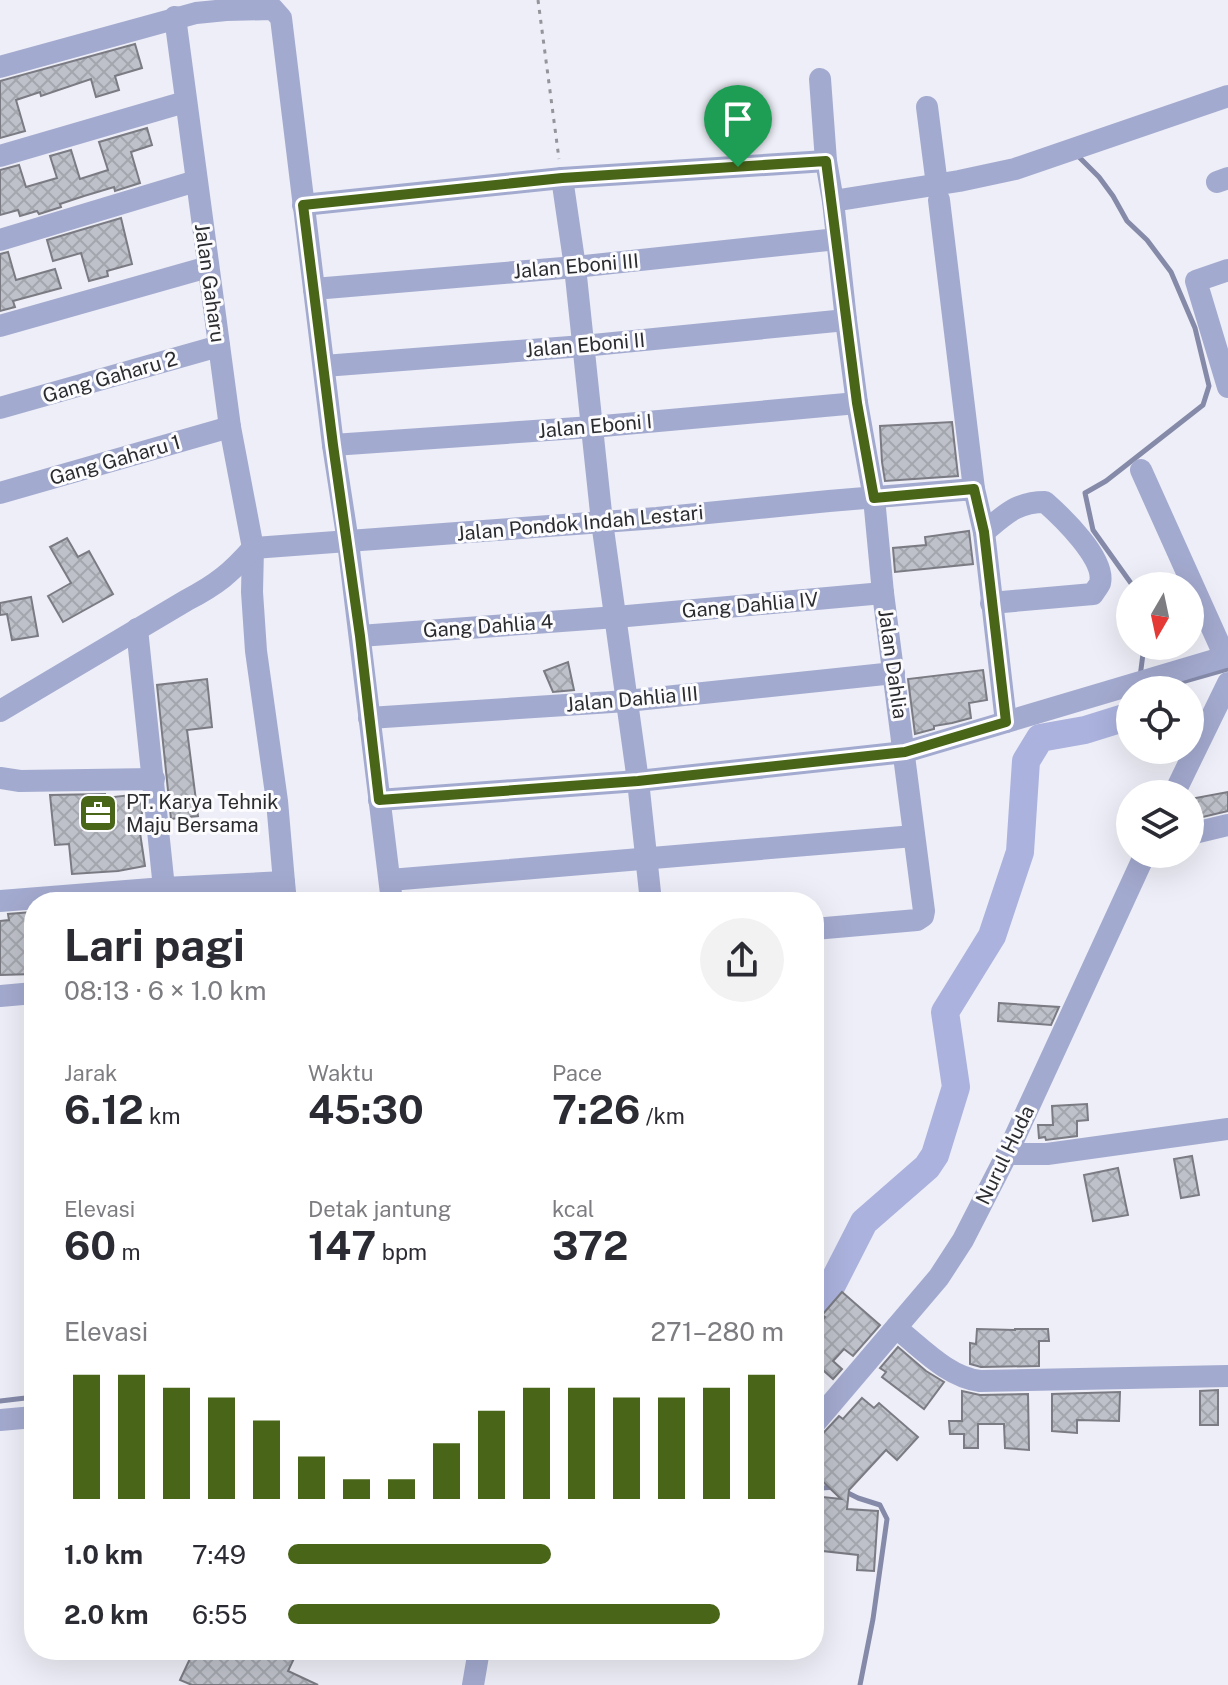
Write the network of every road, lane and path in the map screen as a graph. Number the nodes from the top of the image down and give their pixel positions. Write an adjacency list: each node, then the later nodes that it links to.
1 (538, 0): 10 (path)
2 (175, 17): 3 (street); 6 (street, Jalan Gaharu); 14 (street)
3 (0, 67)
4 (820, 79): 9 (street, Jalan Dahlia)
5 (1228, 96): 12 (street)
6 (185, 102): 8 (street); 11 (street, Jalan Gaharu)
7 (927, 107): 12 (street)
8 (0, 156)
9 (826, 161): 10 (street); 13 (street, Jalan Dahlia)
10 (562, 178): 14 (street); 18 (street)
11 (196, 181): 16 (street); 17 (street, Jalan Gaharu)
12 (938, 193): 13 (street); 33 (street)
13 (833, 201): 15 (street, Jalan Dahlia)
14 (303, 205): 20 (street)
15 (837, 239): 18 (street, Jalan Eboni III); 21 (street, Jalan Dahlia)
16 (0, 240)
17 (208, 267): 22 (street); 23 (street, Jalan Gaharu)
18 (575, 267): 20 (street, Jalan Eboni III); 24 (street)
19 (1228, 270): 26 (street)
20 (314, 289): 25 (street)
21 (846, 320): 24 (street, Jalan Eboni II); 27 (street, Jalan Dahlia)
22 (0, 326)
23 (219, 346): 28 (street, Gang Gaharu 2); 29 (street, Jalan Gaharu)
24 (583, 346): 25 (street, Jalan Eboni II); 30 (street)
25 (324, 366): 31 (street)
26 (1228, 387)
27 (857, 403): 30 (street, Jalan Eboni I); 35 (street, Jalan Dahlia)
28 (0, 408)
29 (230, 427): 34 (street, Gang Gaharu 1); 39 (street, Jalan Gaharu)
30 (592, 427): 31 (street, Jalan Eboni I); 36 (street)
31 (333, 445): 38 (street)
32 (1141, 470): 45 (street)
33 (974, 489): 35 (street, Jalan Pondok Indah Lestari); 37 (street)
34 (0, 493)
35 (874, 498): 36 (street, Jalan Pondok Indah Lestari); 40 (street, Jalan Dahlia)
36 (602, 522): 38 (street, Jalan Pondok Indah Lestari); 42 (street)
37 (984, 532): 41 (street); 41 (street)
38 (348, 542): 39 (street, Jalan Pondok Indah Lestari); 44 (street)
39 (253, 548): 43 (street); 66 (street, Jalan Gaharu)
40 (883, 593): 42 (street, Gang Dahlia IV); 46 (street, Jalan Dahlia)
41 (991, 603): 51 (street)
42 (616, 617): 44 (street, Gang Dahlia 4); 48 (street)
43 (137, 629): 49 (street); 54 (street)
44 (360, 636): 50 (street)
45 (1226, 656): 51 (street)
46 (894, 673): 48 (street, Jalan Dahlia III); 52 (street, Jalan Dahlia)
47 (1228, 683): 55 (street)
48 (627, 701): 50 (street, Jalan Dahlia III); 56 (street)
49 (0, 711)
50 (369, 718): 57 (street)
51 (1006, 722): 52 (street)
52 (905, 752): 56 (street); 60 (street, Jalan Dahlia)
53 (0, 778): 54 (street)
54 (154, 779): 63 (street)
55 (1181, 780)
56 (638, 781): 57 (street); 61 (street)
57 (379, 800): 64 (street)
58 (1228, 825): 59 (street)
59 (1204, 831)
60 (914, 836): 61 (street); 70 (street, Jalan Dahlia)
61 (645, 858): 64 (street); 67 (street)
62 (1139, 868): 74 (street, Nurul Huda)
63 (164, 888): 65 (street); 66 (street)
64 (391, 891)
65 (114, 892)
66 (285, 892)
67 (650, 892)
68 (24, 899): 69 (street)
69 (0, 901)
70 (824, 928)
71 (24, 994): 72 (street)
72 (0, 996)
73 (1228, 1129): 74 (street)
74 (1007, 1154): 75 (street, Nurul Huda)
75 (896, 1328): 76 (street); 77 (street, Nurul Huda)
76 (1228, 1376)
77 (824, 1412)
78 (24, 1418): 79 (street)
79 (0, 1420)
80 (477, 1660): 81 (street)
81 (473, 1685)

